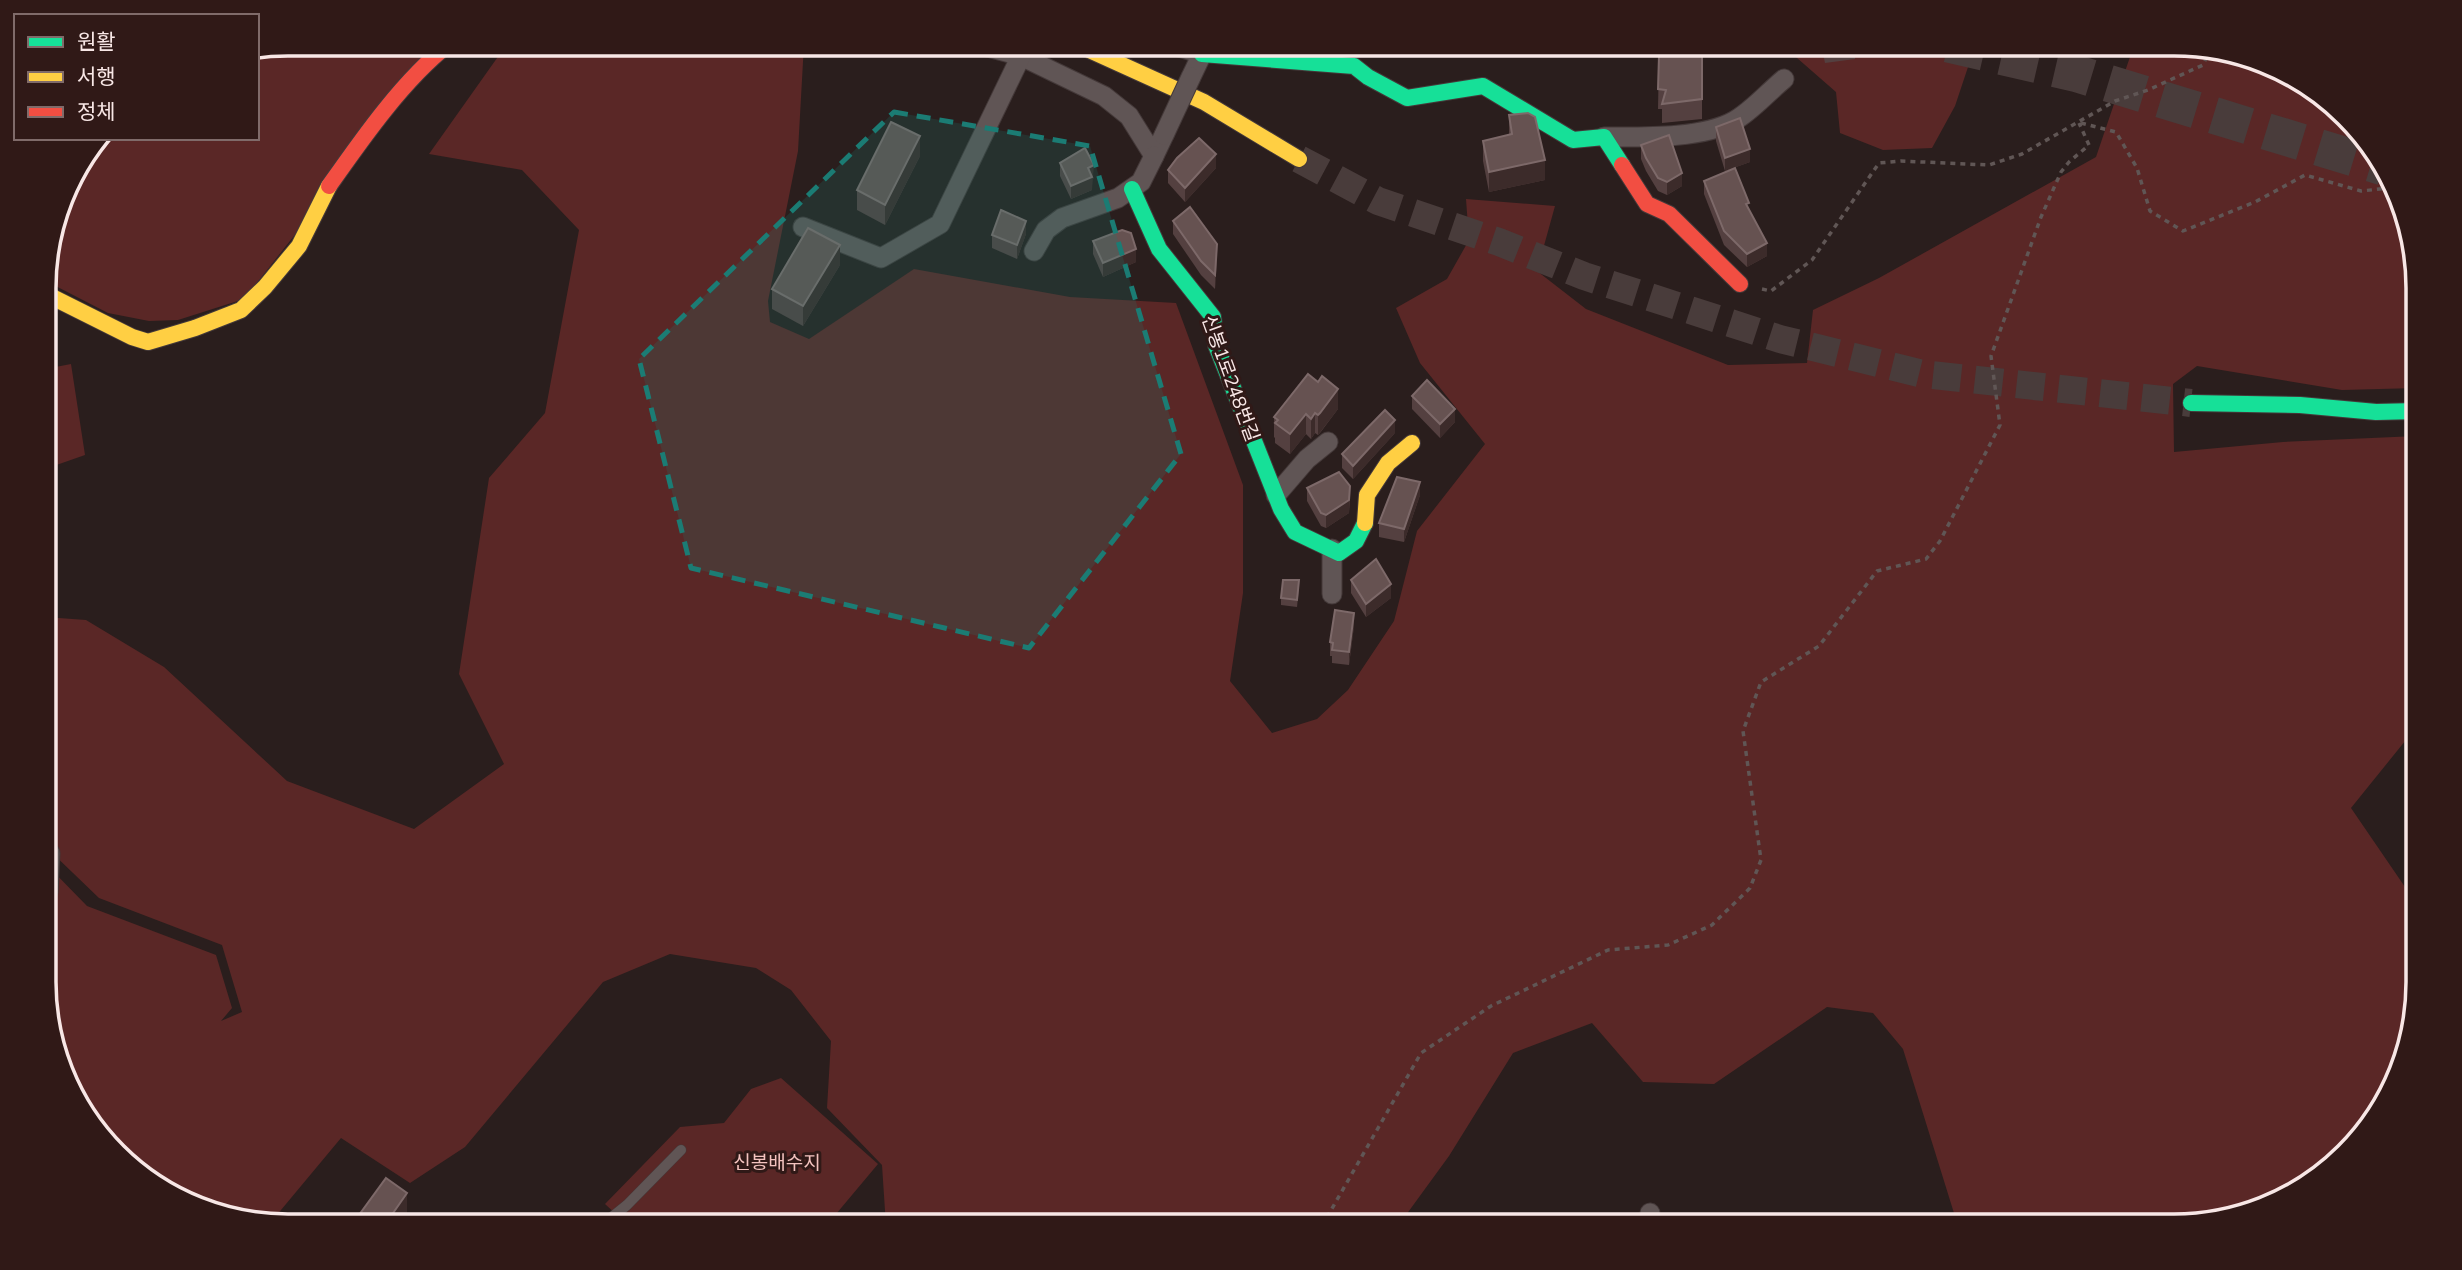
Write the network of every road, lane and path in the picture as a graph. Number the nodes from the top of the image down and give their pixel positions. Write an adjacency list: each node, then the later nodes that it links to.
1 (435, 56): 18 (street)
2 (1021, 56): 15 (street)
3 (1023, 56): 11 (street)
4 (1102, 56): 12 (street)
5 (1201, 56): 11 (street, bridge)
6 (1227, 56): 10 (street)
7 (2206, 58): 9 (path)
8 (1784, 79): 10 (street)
9 (2079, 123): 14 (path); 17 (path); 28 (path)
10 (1604, 137): 17 (street)
11 (1154, 156): 13 (street)
12 (1299, 159)
13 (1132, 189): 16 (street); 23 (street, 신봉1로248번길)
14 (2383, 189)
15 (803, 227)
16 (1034, 251)
17 (1740, 284)
18 (56, 299)
19 (2191, 403): 20 (street)
20 (2406, 411)
21 (1328, 442): 23 (street)
22 (1412, 443): 24 (street)
23 (1276, 495): 24 (street, 신봉1로248번길)
24 (1336, 551): 25 (street)
25 (1332, 594)
26 (681, 1150): 27 (lane)
27 (616, 1214)
28 (1329, 1214)

